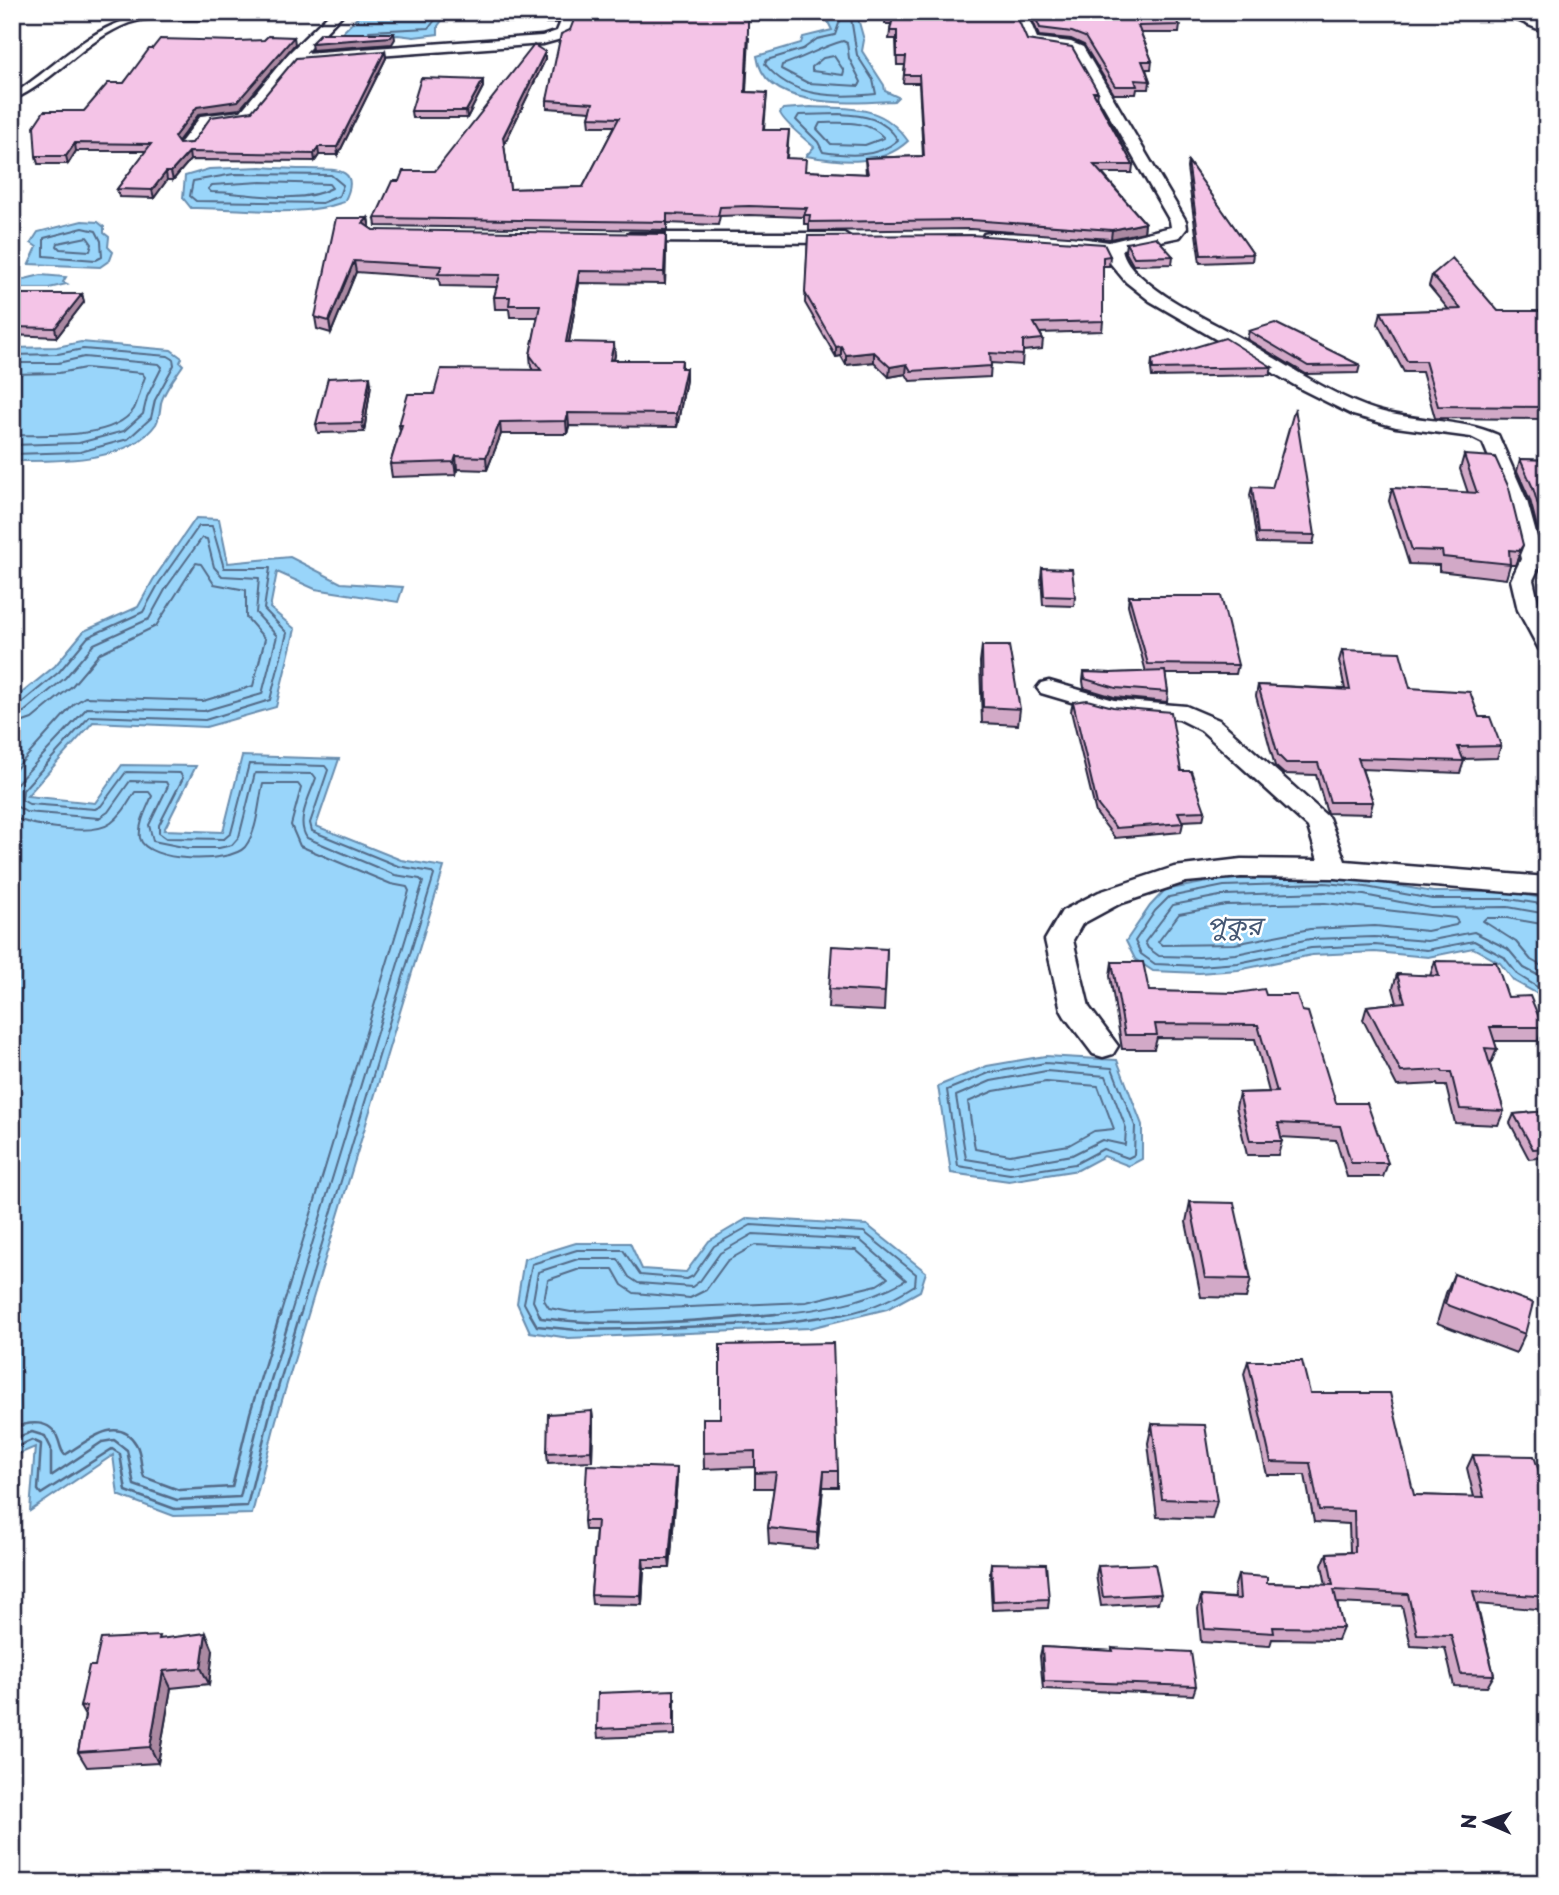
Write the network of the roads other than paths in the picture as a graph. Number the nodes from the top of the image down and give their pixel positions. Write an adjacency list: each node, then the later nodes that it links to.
1 (232, 12): 8 (lane)
2 (339, 12): 7 (street)
3 (572, 12): 7 (street)
4 (1019, 12): 13 (street)
5 (1505, 12): 6 (street)
6 (1547, 29)
7 (292, 58): 9 (street)
8 (12, 98)
9 (186, 146)
10 (618, 237): 11 (street)
11 (867, 238)
12 (977, 238): 13 (street)
13 (1113, 247): 14 (street)
14 (1547, 643)
15 (1049, 688): 16 (street)
16 (1334, 869): 17 (street); 18 (street)
17 (1547, 886)
18 (1103, 1046)

